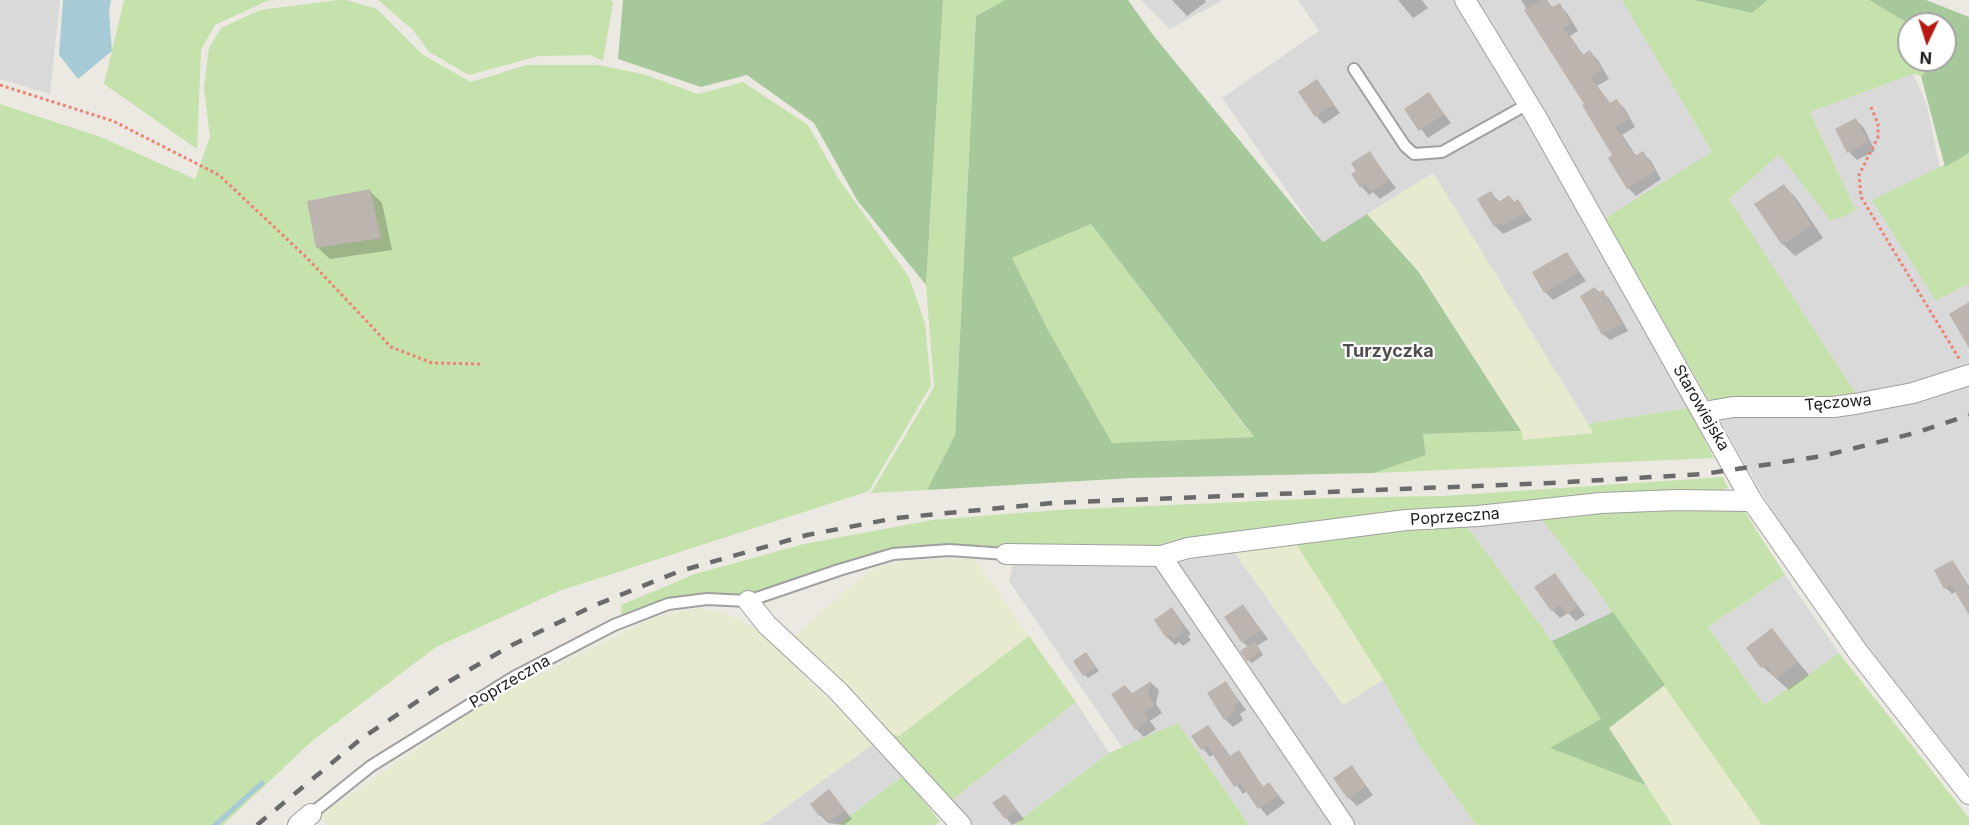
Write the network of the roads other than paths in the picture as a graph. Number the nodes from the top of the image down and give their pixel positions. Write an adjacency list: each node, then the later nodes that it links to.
1 (1465, 0): 3 (street, Starowiejska)
2 (1354, 69): 3 (lane)
3 (1528, 104): 5 (street, Starowiejska)
4 (1966, 370): 5 (street, Tęczowa)
5 (1704, 412): 6 (street, Starowiejska)
6 (1752, 501): 8 (street, Poprzeczna); 10 (street, Starowiejska)
7 (1006, 555): 8 (street, Poprzeczna); 9 (lane, Poprzeczna)
8 (1161, 556): 13 (street)
9 (748, 602): 11 (lane, Poprzeczna); 12 (street)
10 (1969, 794)
11 (304, 819)
12 (961, 825)
13 (1344, 825)

